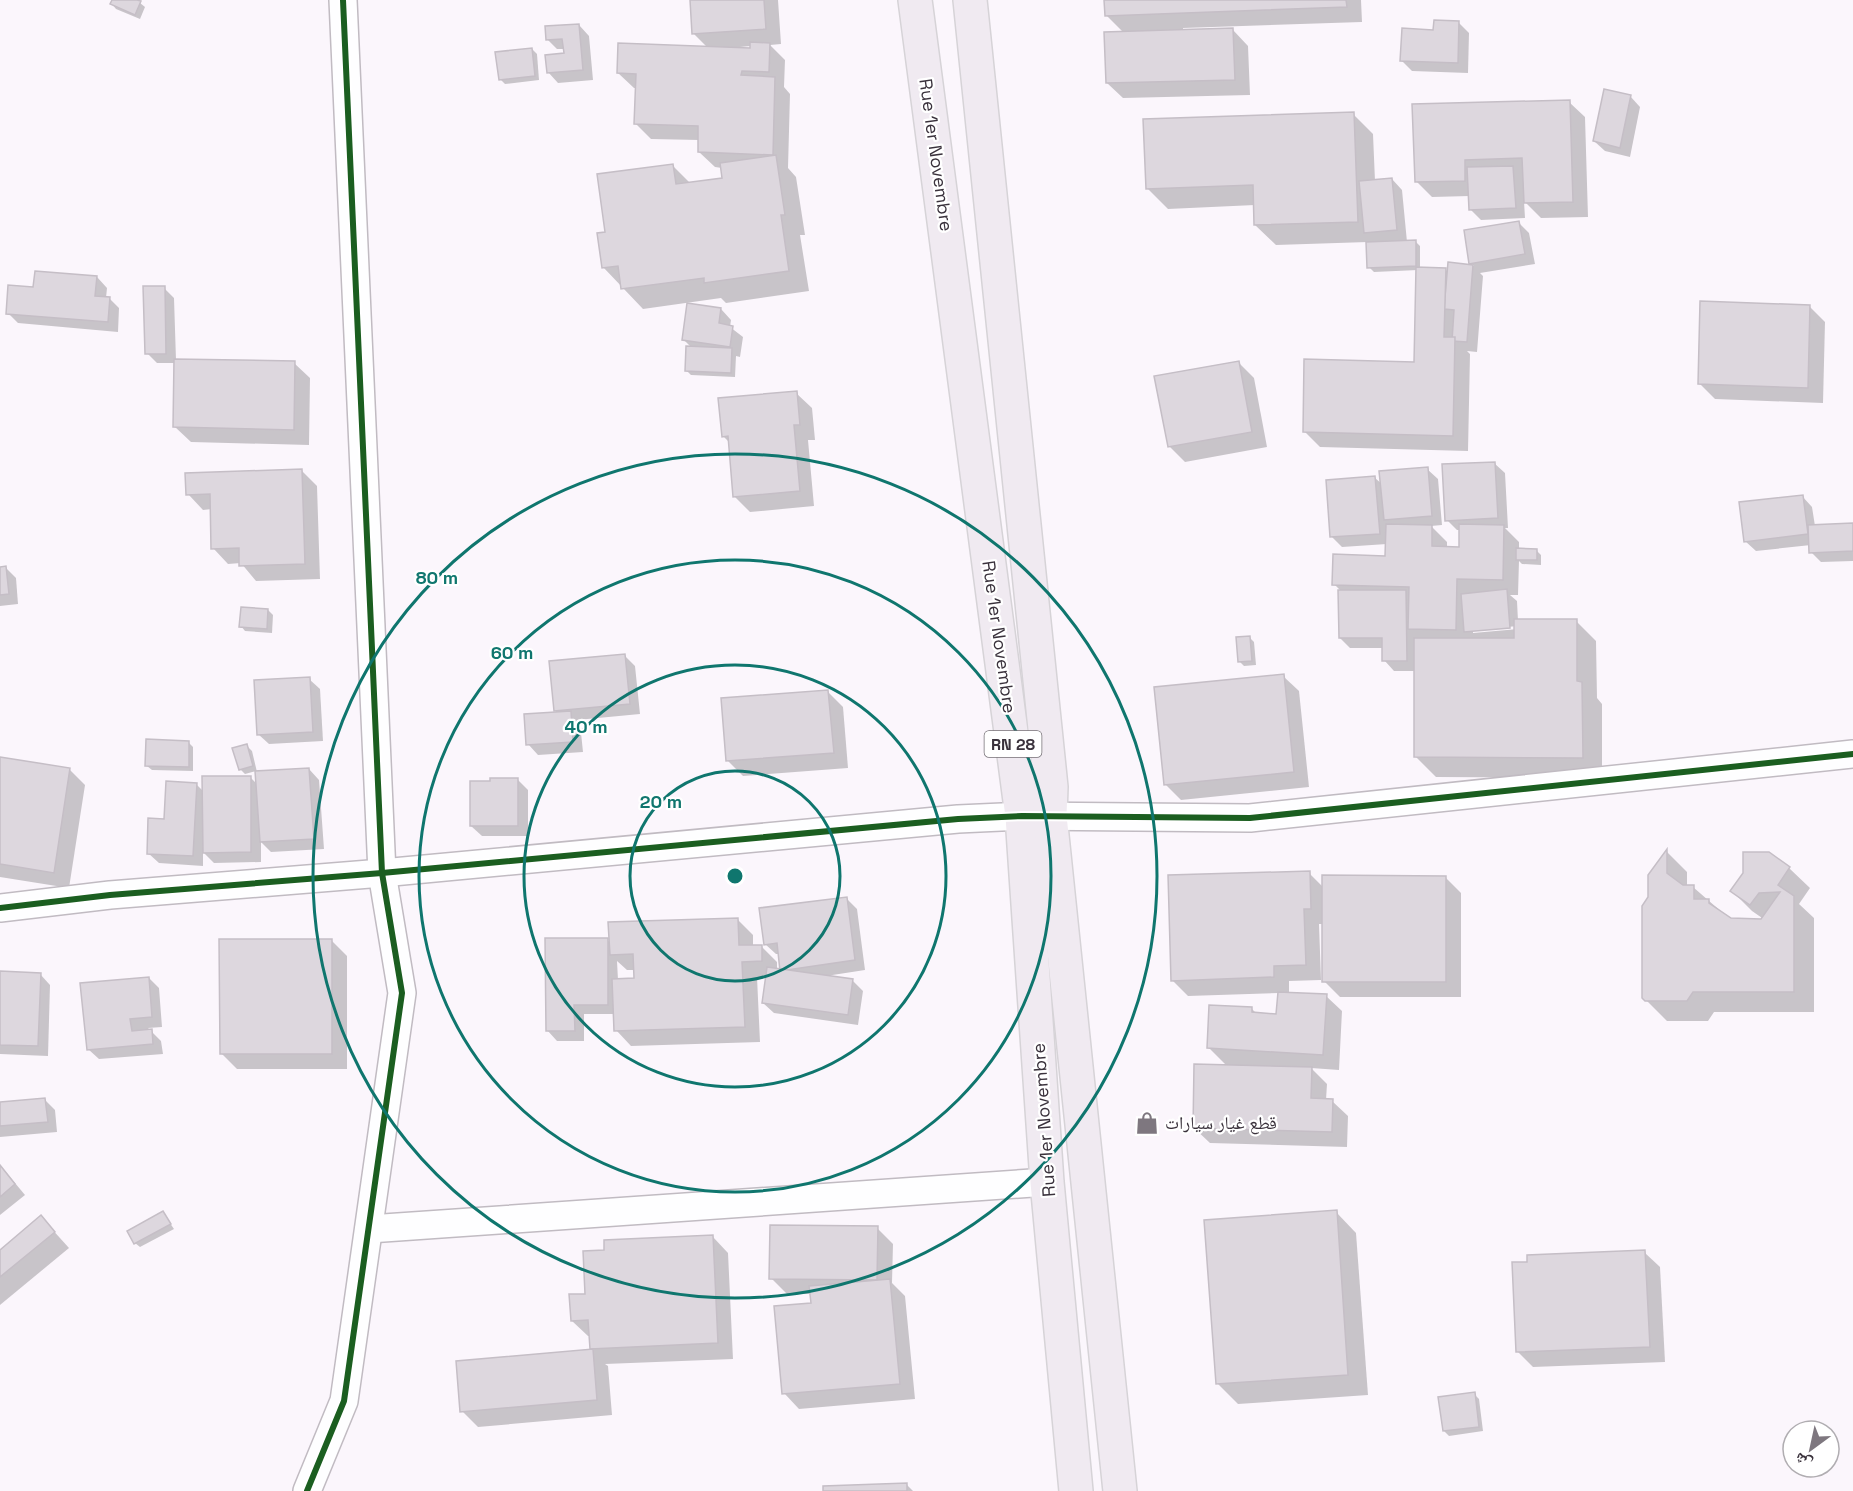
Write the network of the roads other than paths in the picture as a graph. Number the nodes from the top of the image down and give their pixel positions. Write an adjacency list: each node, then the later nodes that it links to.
1 (343, 0): 6 (street)
2 (915, 0): 5 (main road, Rue 1er Novembre / RN 28)
3 (970, 0): 5 (main road, RN 28)
4 (1853, 754): 5 (street)
5 (1036, 816): 6 (street); 8 (main road, Rue 1er Novembre / RN 28); 12 (main road, RN 28)
6 (382, 873): 7 (street); 9 (street)
7 (0, 908)
8 (1047, 1182): 9 (street); 11 (main road, Rue 1er Novembre / RN 28)
9 (369, 1229): 10 (street)
10 (307, 1491)
11 (1076, 1491)
12 (1120, 1491)

